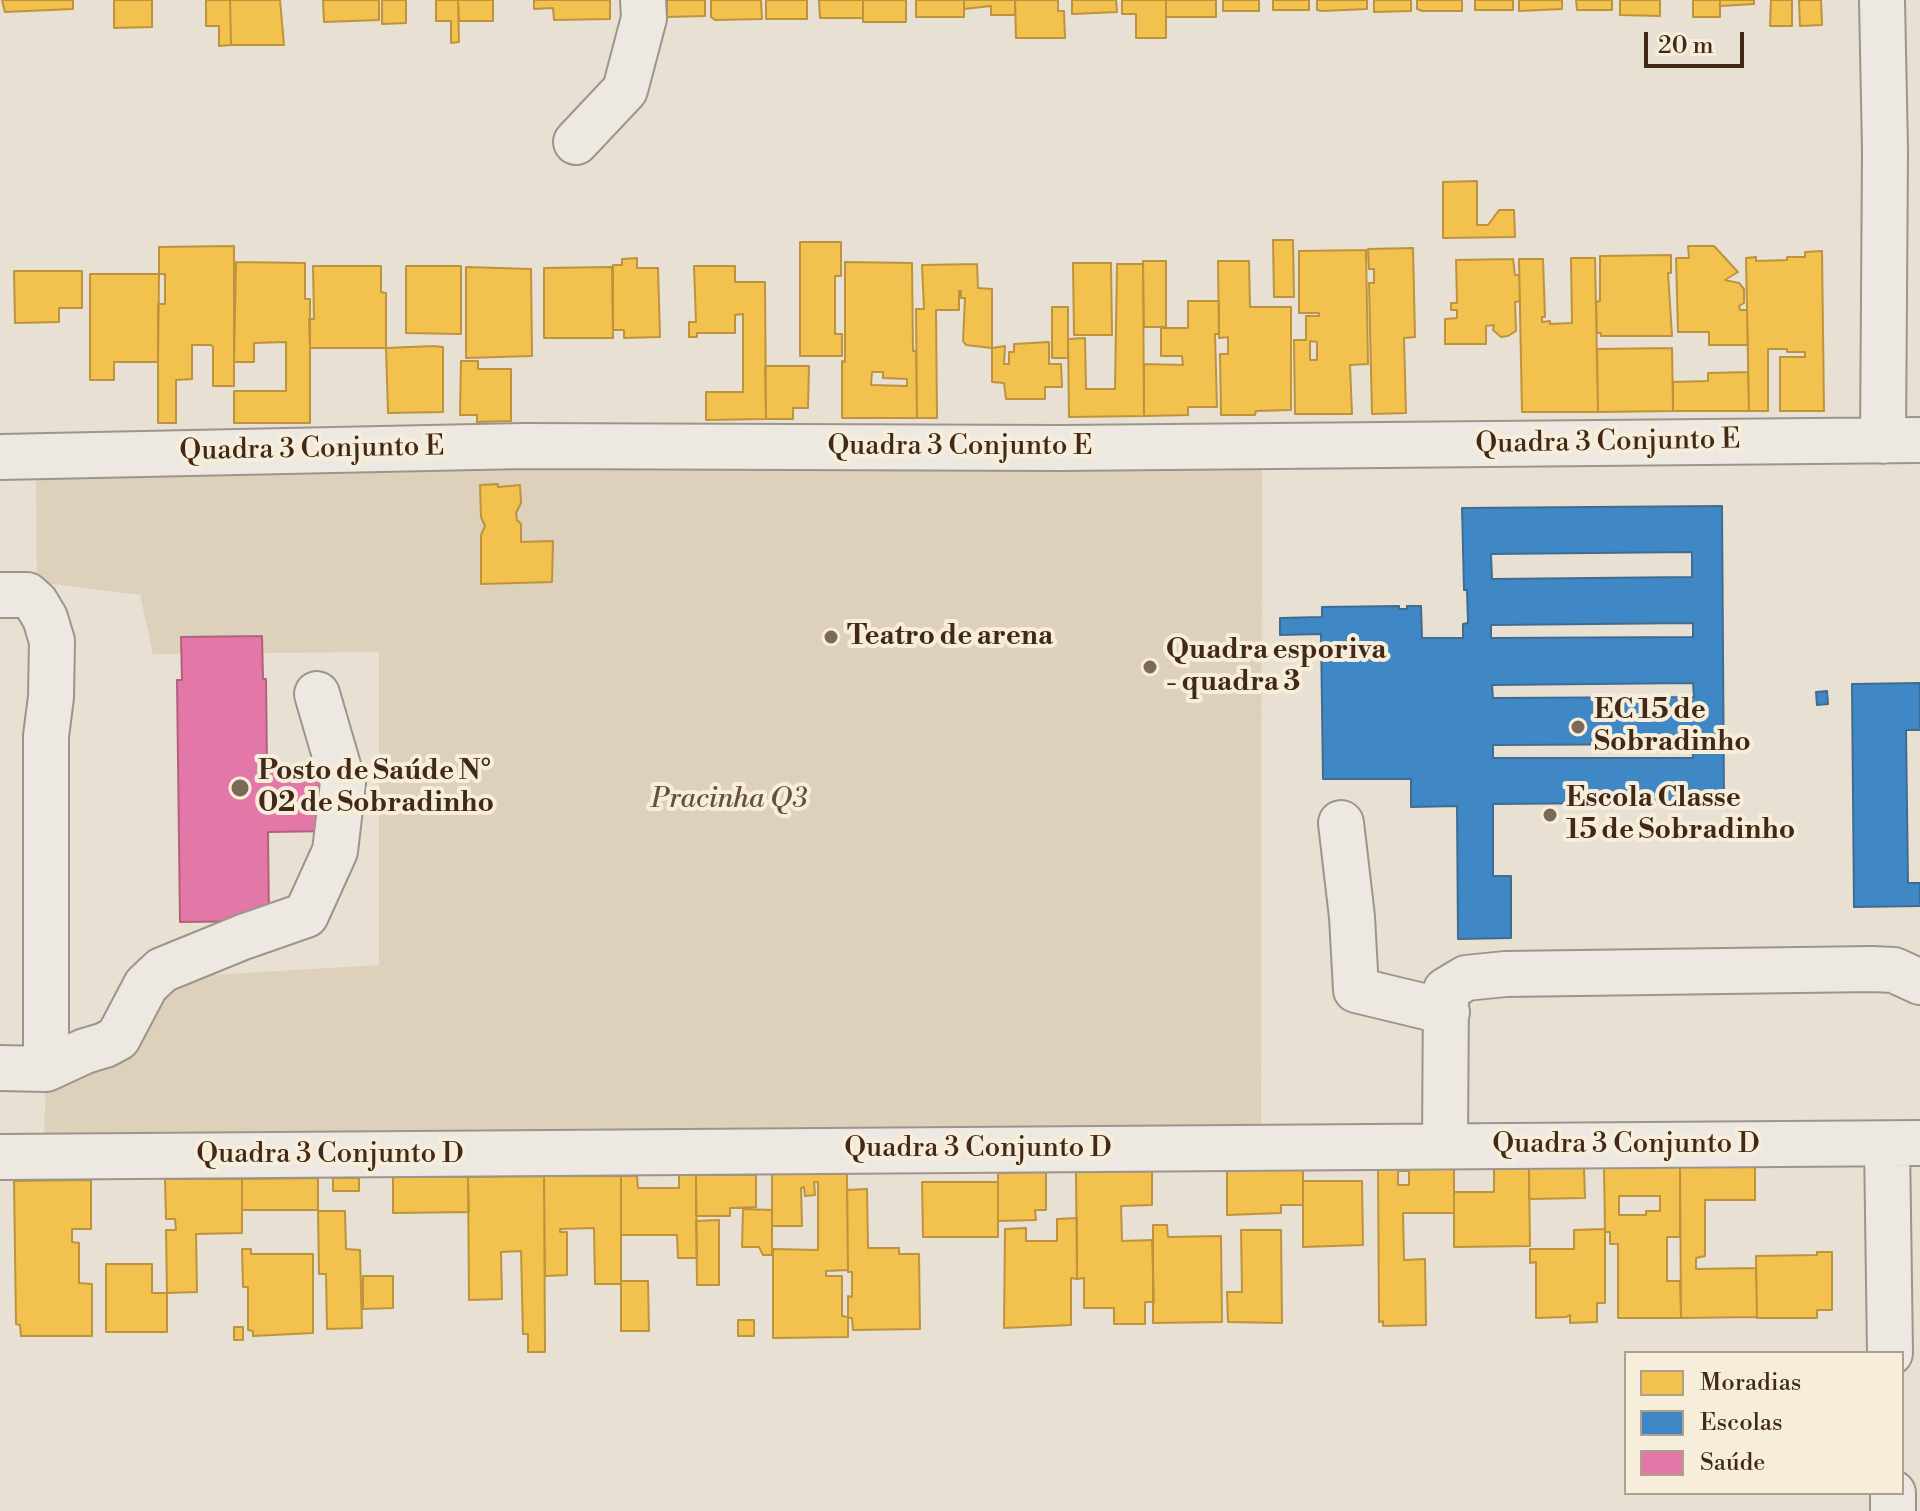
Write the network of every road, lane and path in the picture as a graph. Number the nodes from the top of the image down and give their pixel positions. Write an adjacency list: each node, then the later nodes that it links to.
1 (643, 0): 3 (street)
2 (1882, 0): 4 (street)
3 (576, 142)
4 (1902, 440): 5 (street, Quadra 3 Conjunto E)
5 (0, 457)
6 (0, 595): 12 (street)
7 (317, 694): 12 (street)
8 (1341, 823): 10 (street)
9 (1920, 982): 10 (street)
10 (1447, 1012): 14 (street)
11 (0, 1068): 12 (street)
12 (46, 1069)
13 (1903, 1143): 14 (street, Quadra 3 Conjunto D); 16 (street)
14 (1445, 1145): 15 (street, Quadra 3 Conjunto D)
15 (18, 1157)
16 (1890, 1351)

